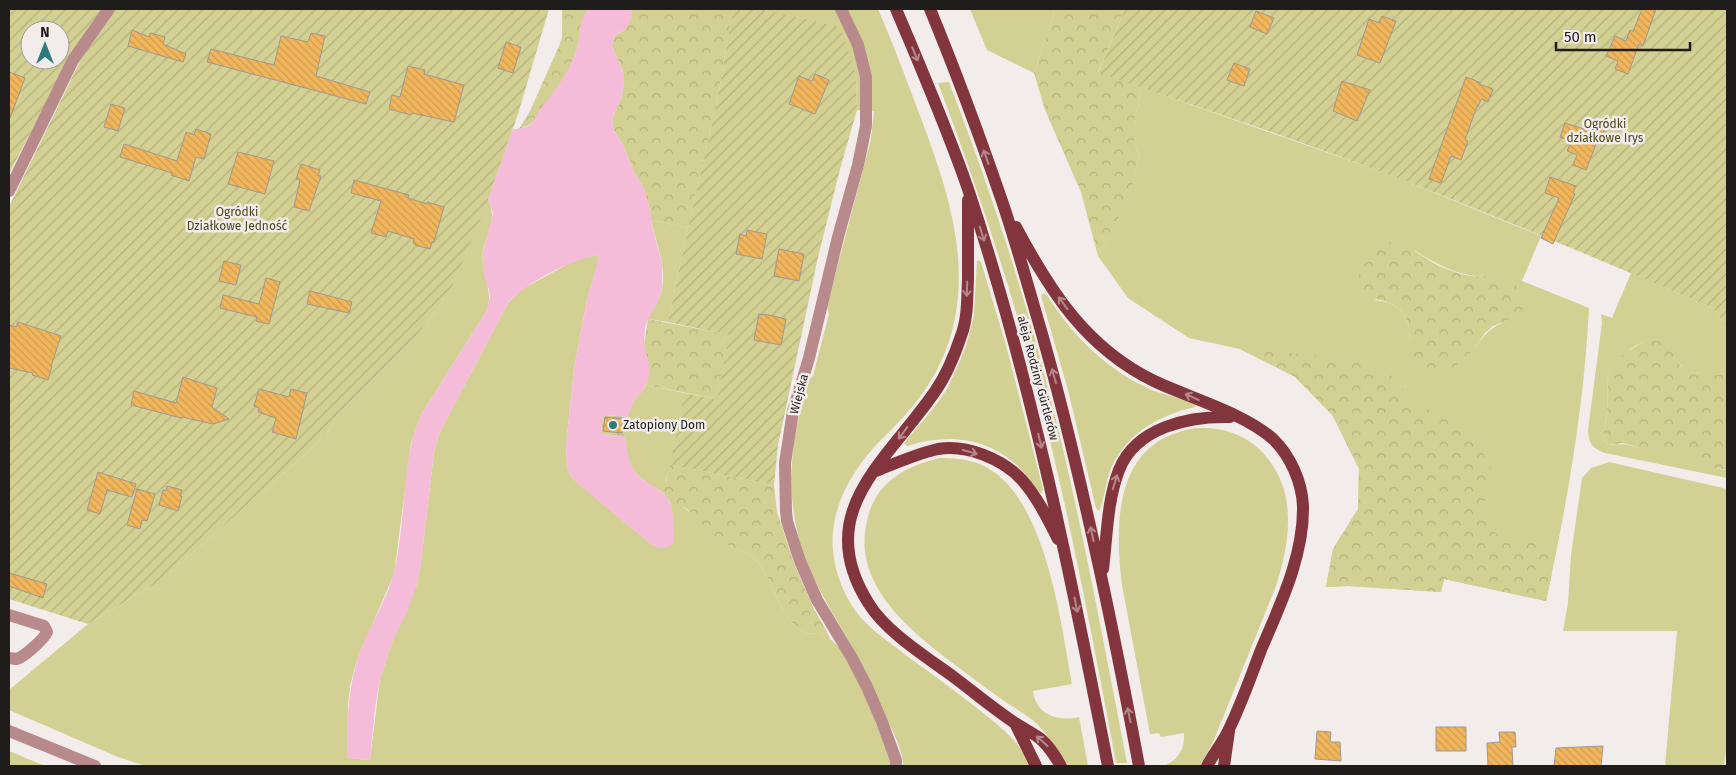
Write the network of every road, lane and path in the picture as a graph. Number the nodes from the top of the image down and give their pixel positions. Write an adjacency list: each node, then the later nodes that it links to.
1 (109, 9): 6 (street)
2 (841, 9): 21 (street, Wiejska)
3 (896, 9): 5 (main road, aleja Rodziny Gürtlerów, one-way to 5)
4 (930, 9): 7 (main road, aleja Rodziny Gürtlerów, one-way to 4)
5 (968, 188): 9 (main road, one-way to 9); 10 (main road, aleja Rodziny Gürtlerów, one-way to 10)
6 (9, 191)
7 (1003, 202): 8 (main road, one-way to 7); 11 (main road, aleja Rodziny Gürtlerów, one-way to 7)
8 (1237, 417): 11 (main road, one-way to 8); 16 (main road)
9 (874, 472): 10 (main road, one-way to 10); 15 (main road)
10 (1067, 558): 18 (main road, aleja Rodziny Gürtlerów, one-way to 18)
11 (1102, 582): 19 (main road, aleja Rodziny Gürtlerów, one-way to 11)
12 (9, 615): 13 (street)
13 (12, 659): 14 (street)
14 (9, 671)
15 (1015, 723): 22 (main road); 23 (main road, one-way to 15)
16 (1230, 729): 24 (main road); 25 (main road)
17 (9, 731): 20 (street)
18 (1108, 764)
19 (1139, 765)
20 (95, 766)
21 (896, 766)
22 (1036, 766)
23 (1061, 766)
24 (1207, 766)
25 (1224, 766)

